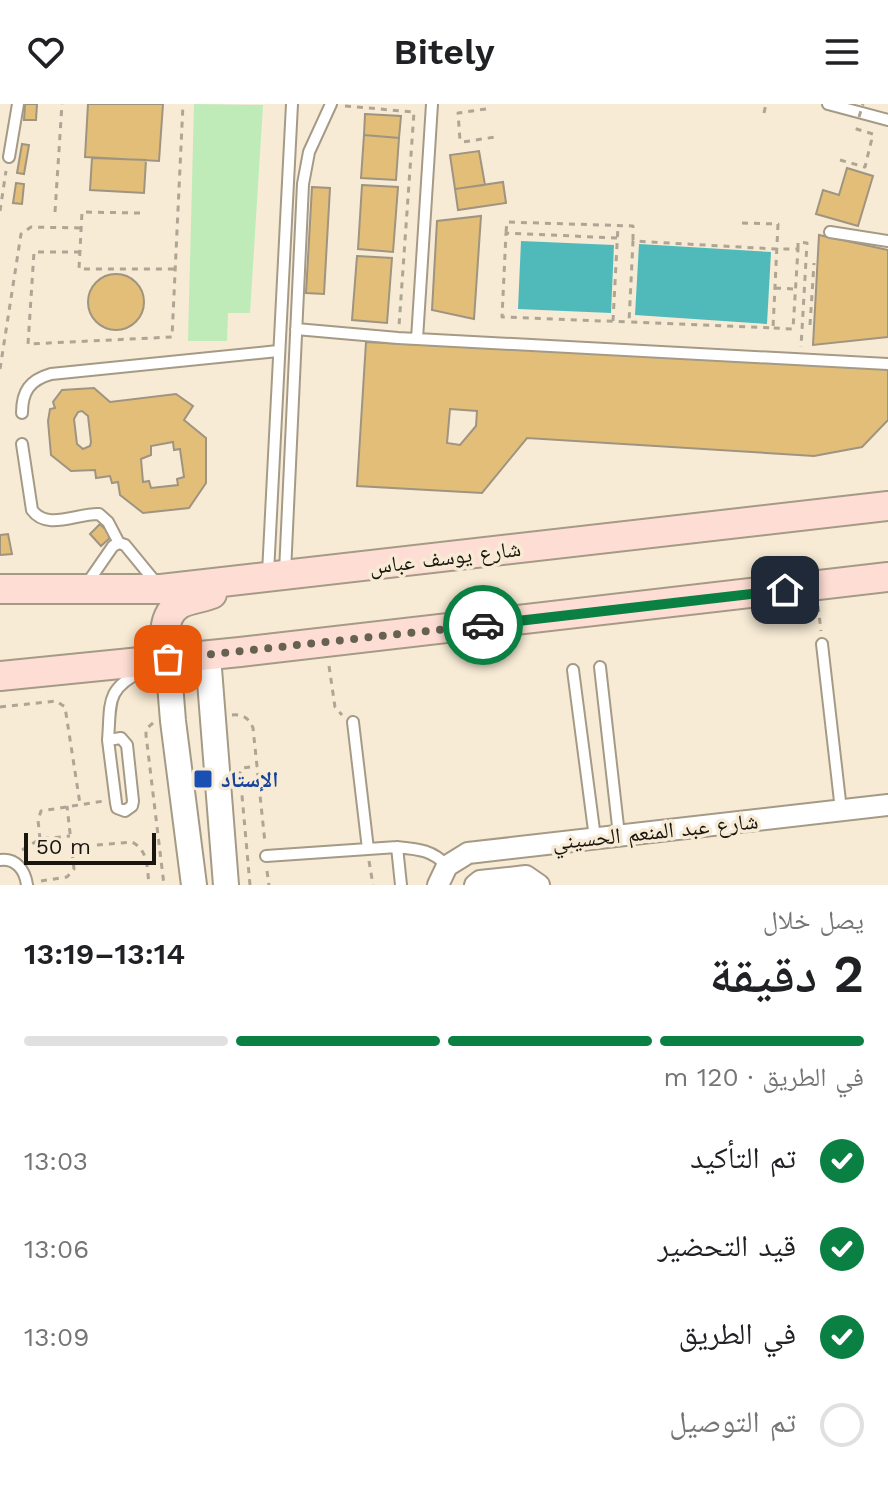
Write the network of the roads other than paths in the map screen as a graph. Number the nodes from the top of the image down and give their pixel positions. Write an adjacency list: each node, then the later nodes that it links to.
1 (18, 104): 7 (lane)
2 (292, 104): 12 (lane)
3 (432, 104): 11 (lane)
4 (828, 104): 6 (lane)
5 (330, 105): 10 (lane)
6 (888, 120)
7 (9, 157)
8 (830, 232): 9 (lane)
9 (888, 241)
10 (296, 329): 11 (lane); 18 (lane)
11 (417, 339): 13 (lane)
12 (278, 351): 14 (lane); 18 (lane)
13 (888, 364)
14 (22, 413)
15 (22, 444): 17 (lane)
16 (888, 506): 18 (main road, شارع يوسف عباس)
17 (119, 543): 22 (lane); 23 (lane)
18 (276, 576): 20 (main road, شارع يوسف عباس)
19 (888, 577): 25 (main road)
20 (223, 582): 22 (main road, شارع يوسف عباس); 26 (main road)
21 (0, 589): 23 (main road, شارع يوسف عباس)
22 (161, 589): 23 (main road, شارع يوسف عباس)
23 (80, 591)
24 (822, 644): 35 (lane)
25 (208, 656): 26 (main road); 31 (street)
26 (168, 659): 29 (main road); 32 (street); 33 (lane)
27 (600, 667): 36 (lane)
28 (573, 670): 37 (lane)
29 (0, 676)
30 (353, 722): 39 (lane)
31 (212, 726): 32 (street); 45 (street)
32 (174, 731): 44 (street)
33 (108, 740): 33 (lane)
34 (888, 805): 35 (street, شارع عبد المنعم الحسيني)
35 (841, 810): 36 (street, شارع عبد المنعم الحسيني)
36 (619, 835): 37 (street, شارع عبد المنعم الحسيني)
37 (595, 838): 42 (street, شارع عبد المنعم الحسيني)
38 (397, 847): 39 (lane); 42 (lane); 46 (lane)
39 (368, 849): 40 (lane)
40 (266, 856)
41 (0, 860): 43 (lane)
42 (447, 866): 47 (street)
43 (27, 884)
44 (194, 885)
45 (226, 885)
46 (401, 885)
47 (438, 885)
48 (475, 885): 49 (street)
49 (539, 885)

